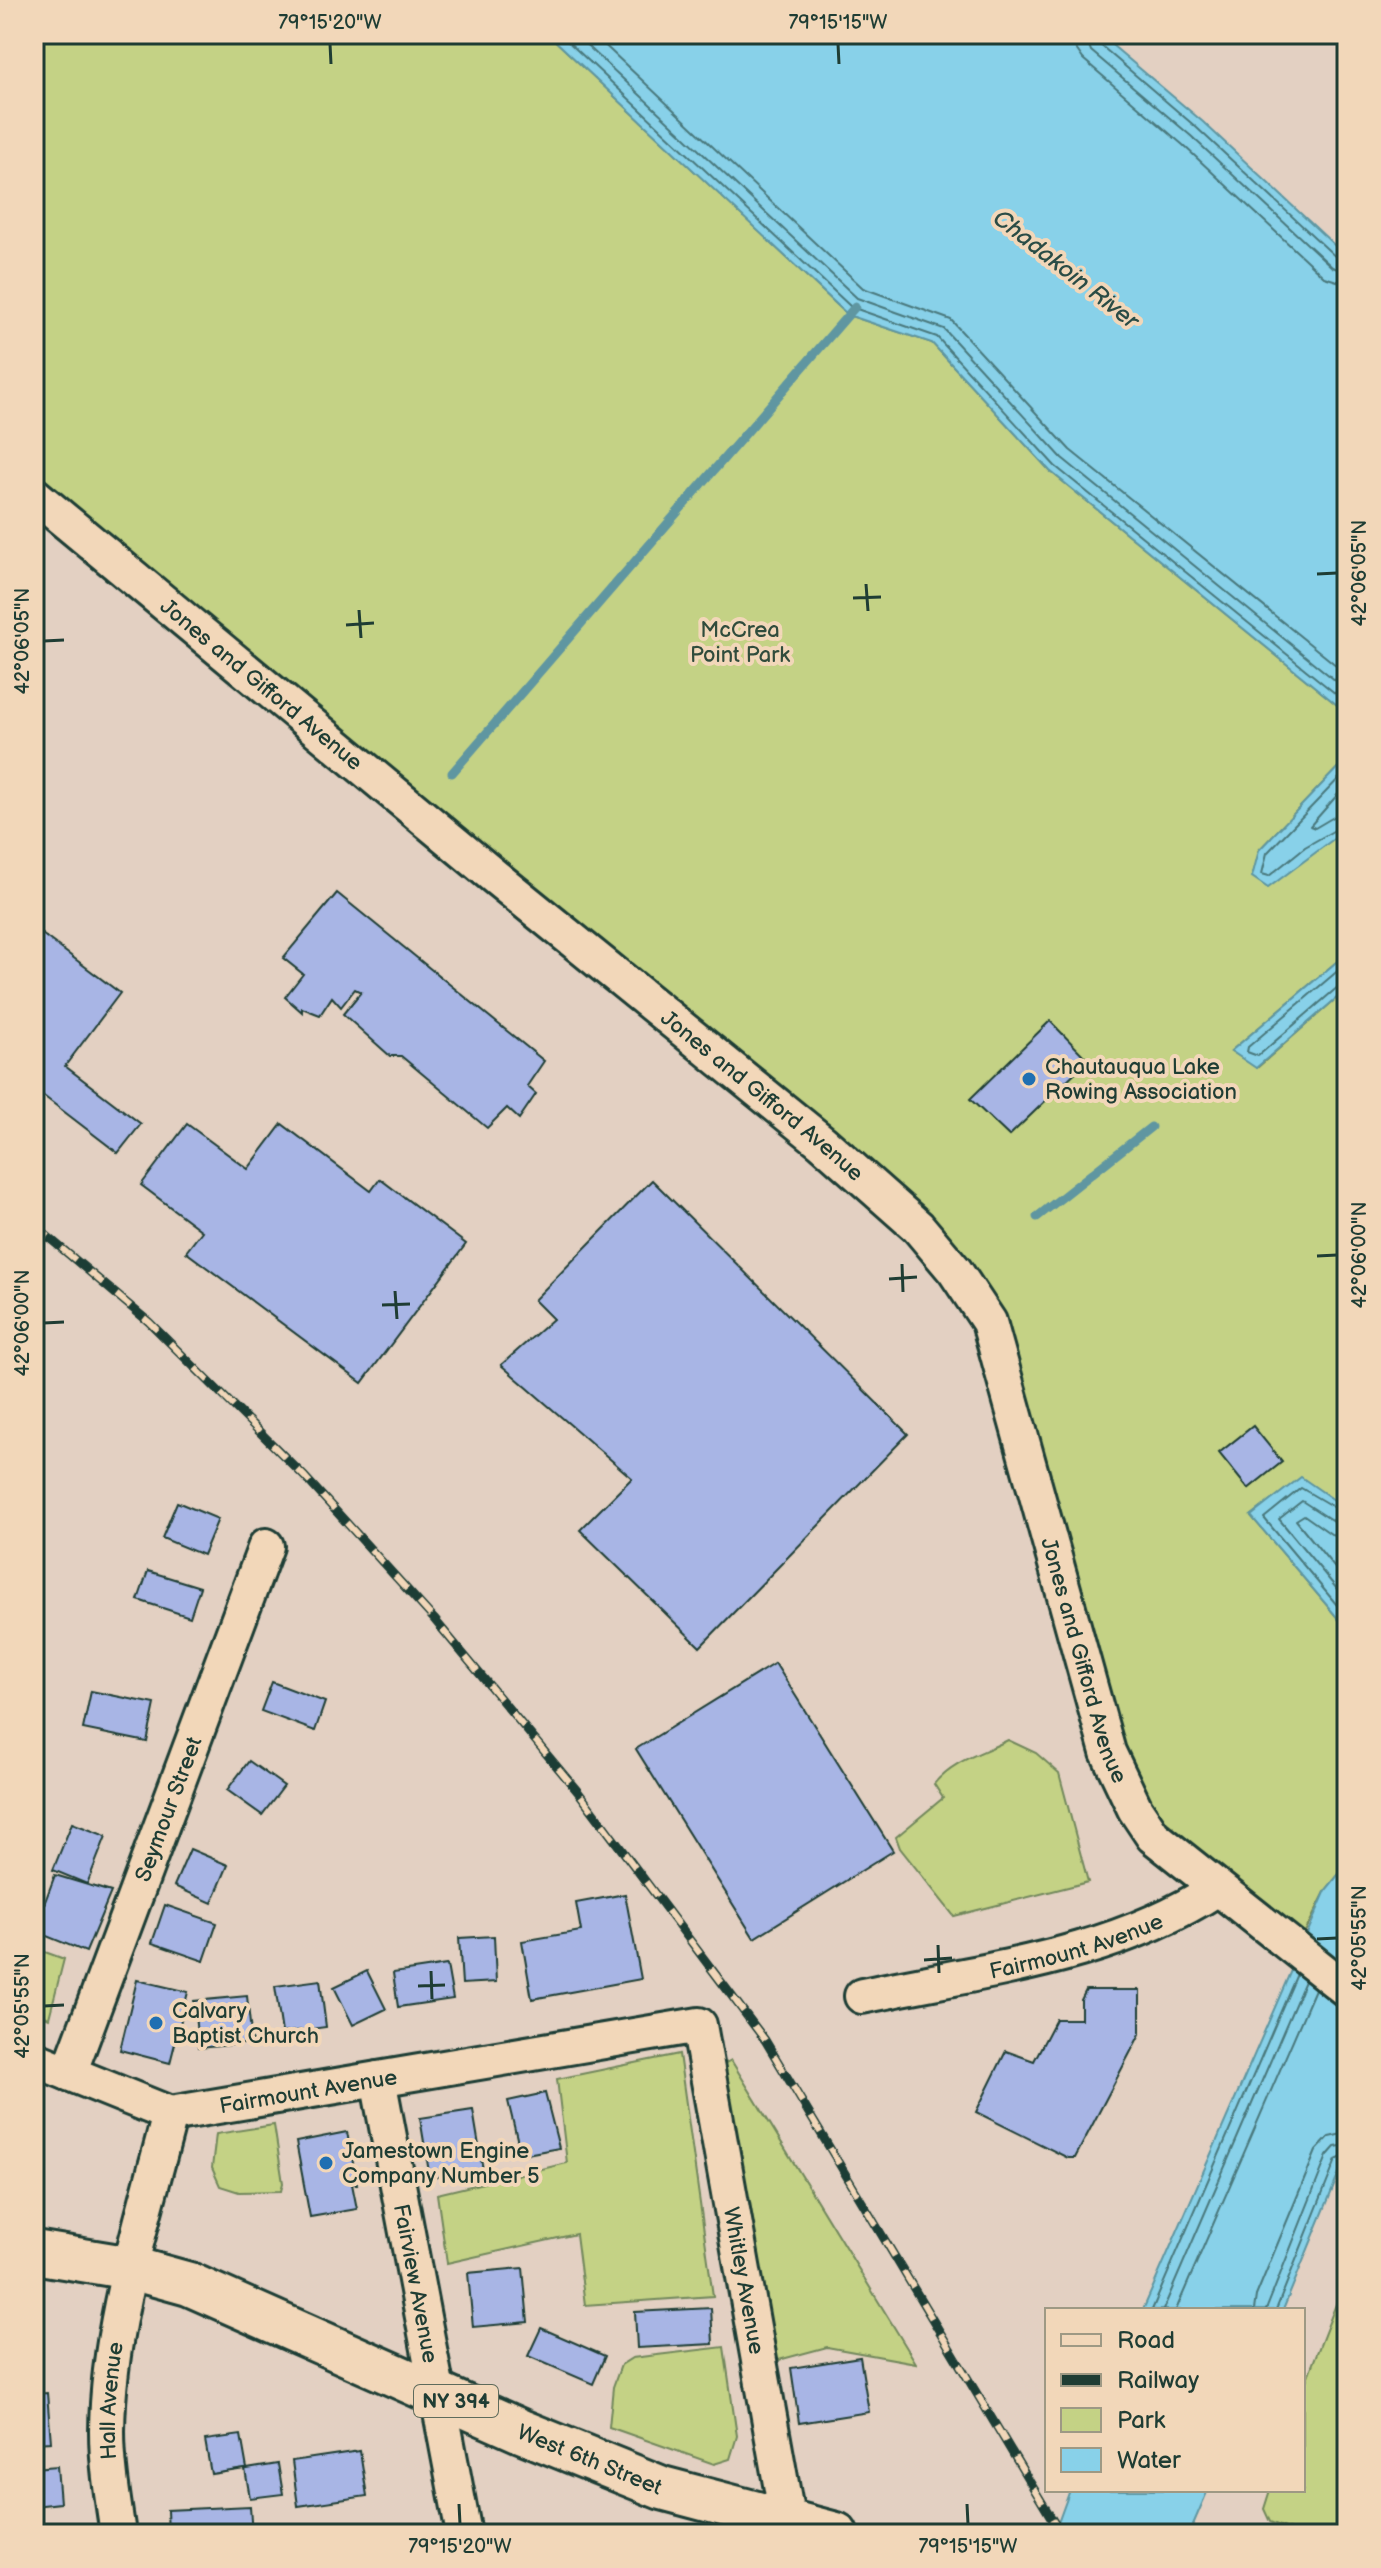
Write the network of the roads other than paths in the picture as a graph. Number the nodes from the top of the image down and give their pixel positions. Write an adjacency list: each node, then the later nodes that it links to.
1 (34, 495): 3 (street, Jones and Gifford Avenue)
2 (266, 1546): 8 (street, Seymour Street)
3 (1216, 1889): 4 (street); 5 (street, Fairmount Avenue)
4 (1347, 1990)
5 (862, 1996)
6 (699, 2025): 9 (street, Fairmount Avenue); 14 (street, Whitley Avenue)
7 (34, 2059): 8 (street)
8 (69, 2073): 10 (street)
9 (378, 2079): 10 (street, Fairmount Avenue); 13 (street, Fairview Avenue)
10 (170, 2114): 12 (street)
11 (34, 2252): 12 (main road, NY 394)
12 (131, 2268): 13 (main road, West 6th Street / NY 394); 15 (street, Hall Avenue)
13 (436, 2392): 14 (main road, West 6th Street / NY 394); 16 (street, Fairview Avenue)
14 (788, 2528): 17 (main road, West 6th Street / NY 394)
15 (118, 2534)
16 (464, 2534)
17 (836, 2534)

